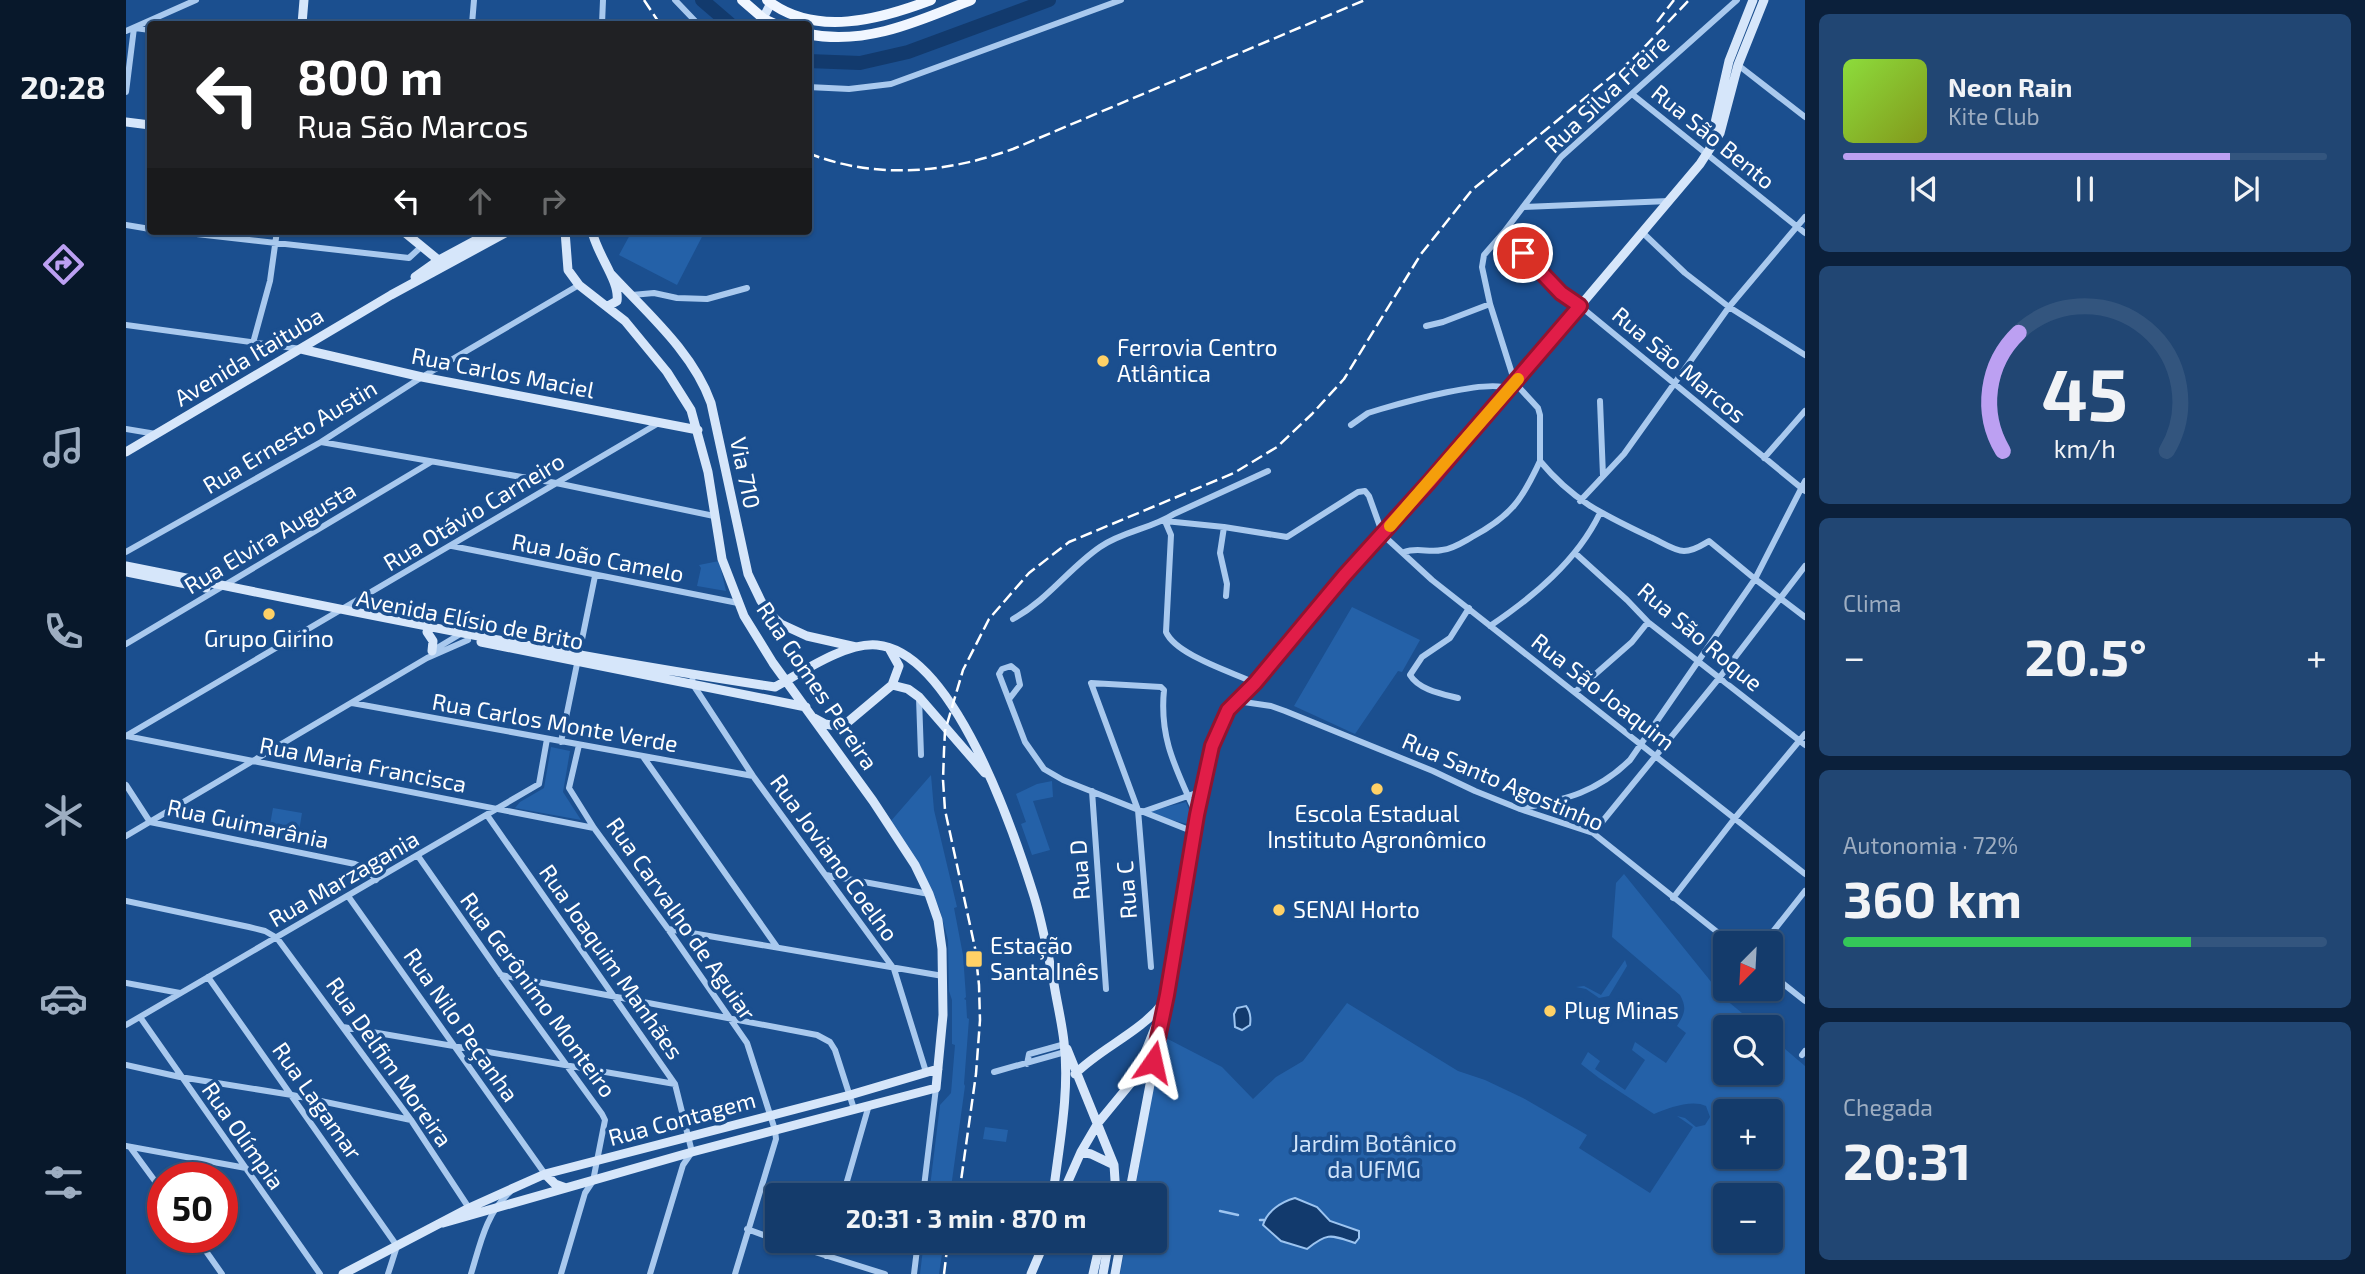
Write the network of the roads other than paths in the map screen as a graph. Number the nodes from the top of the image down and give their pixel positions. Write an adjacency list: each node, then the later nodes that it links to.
1 (196, 0): 16 (street)
2 (304, 0): 17 (main road)
3 (474, 0): 18 (street)
4 (603, 0): 19 (street)
5 (675, 0): 20 (street)
6 (742, 0): 21 (main road)
7 (931, 0): 14 (main road)
8 (971, 0): 26 (main road)
9 (1121, 0): 28 (street)
10 (1737, 0): 30 (street, Rua Silva Freire)
11 (1754, 0): 34 (main road)
12 (1764, 0): 27 (main road)
13 (769, 2): 14 (main road); 22 (main road)
14 (782, 9): 23 (main road)
15 (147, 21): 24 (street)
16 (147, 21)
17 (302, 21)
18 (472, 21)
19 (602, 21)
20 (695, 21)
21 (761, 21)
22 (762, 21)
23 (776, 21)
24 (129, 29): 25 (street); 29 (street)
25 (147, 30)
26 (812, 35)
27 (1738, 65): 31 (street); 34 (main road)
28 (812, 87)
29 (126, 92)
30 (1632, 94): 34 (street, Rua São Bento); 36 (street, Rua Silva Freire)
31 (1805, 117)
32 (126, 122): 33 (main road)
33 (147, 125)
34 (1708, 154): 35 (main road); 39 (street, Rua São Bento)
35 (1669, 201): 36 (street); 42 (main road)
36 (1523, 207): 41 (street, Rua Silva Freire)
37 (1805, 217): 39 (street)
38 (126, 225): 40 (street)
39 (1797, 226): 43 (street, Rua São Bento); 62 (street)
40 (147, 228)
41 (1504, 232): 59 (street, Rua Silva Freire); 61 (street, Rua São Marcos)
42 (1643, 233): 61 (main road); 62 (street)
43 (1805, 233)
44 (203, 235): 51 (street)
45 (277, 235): 51 (street)
46 (408, 235): 52 (main road)
47 (487, 235): 53 (main road, Avenida Itaituba)
48 (501, 235): 53 (main road, Avenida Itaituba)
49 (565, 235): 55 (main road)
50 (593, 235): 54 (main road)
51 (276, 244): 52 (street); 66 (street)
52 (422, 246): 53 (main road)
53 (442, 263): 67 (main road, Avenida Itaituba)
54 (611, 274): 58 (main road, Via 710); 60 (main road)
55 (579, 285): 60 (main road, Rua Gomes Pereira); 69 (street, Rua Ernesto Austin)
56 (747, 288): 57 (street)
57 (647, 294): 58 (street); 63 (street)
58 (631, 295): 63 (main road, Via 710)
59 (1490, 304): 65 (street); 71 (street)
60 (608, 306): 77 (main road, Rua Gomes Pereira)
61 (1580, 306): 70 (street, Rua São Marcos); 71 (main road)
62 (1729, 307): 68 (street); 70 (street)
63 (644, 309): 116 (main road, Via 710)
64 (126, 325): 66 (street)
65 (1426, 326)
66 (253, 343): 67 (street)
67 (301, 349): 69 (main road, Rua Carlos Maciel); 78 (main road, Avenida Itaituba)
68 (1805, 355)
69 (422, 377): 74 (main road, Rua Carlos Maciel); 79 (street, Rua Ernesto Austin)
70 (1674, 385): 81 (street, Rua São Marcos); 85 (street)
71 (1512, 386): 75 (street); 83 (street); 93 (main road)
72 (1600, 401): 85 (street)
73 (1805, 411): 81 (street)
74 (657, 424): 77 (main road, Rua Carlos Maciel); 86 (street, Rua Otávio Carneiro)
75 (1351, 425)
76 (126, 429): 78 (street)
77 (698, 430): 90 (main road, Rua Gomes Pereira)
78 (156, 434): 80 (main road, Avenida Itaituba)
79 (321, 442): 82 (street); 95 (street, Rua Ernesto Austin)
80 (126, 452)
81 (1764, 458): 87 (street, Rua São Marcos)
82 (432, 461): 86 (street); 103 (street, Rua Elvira Augusta)
83 (1540, 461): 88 (street); 96 (street)
84 (1268, 471): 91 (street)
85 (1603, 476): 88 (street)
86 (556, 483): 90 (street); 94 (street, Rua Otávio Carneiro)
87 (1803, 487): 102 (street)
88 (1580, 501): 89 (street)
89 (1600, 513): 97 (street); 102 (street)
90 (714, 516): 106 (main road, Rua Gomes Pereira)
91 (1165, 521): 92 (street); 110 (street); 124 (street)
92 (1224, 527): 93 (street); 104 (street)
93 (1383, 534): 96 (street, Rua São Joaquim); 124 (main road)
94 (452, 546): 101 (street, Rua João Camelo); 108 (street, Rua Otávio Carneiro)
95 (126, 552)
96 (1404, 552): 107 (street, Rua São Joaquim)
97 (1576, 552): 111 (street, Rua São Roque); 112 (street)
98 (126, 566): 103 (main road, Avenida Elísio de Brito)
99 (1805, 566): 105 (street)
100 (126, 572): 103 (main road, Avenida Elísio de Brito)
101 (595, 576): 106 (street, Rua João Camelo); 119 (street)
102 (1755, 579): 105 (street); 120 (street)
103 (221, 588): 108 (main road, Avenida Elísio de Brito); 115 (street, Rua Elvira Augusta)
104 (1226, 596)
105 (1781, 598): 109 (street); 121 (street)
106 (738, 603): 123 (main road, Rua Gomes Pereira)
107 (1469, 608): 112 (street, Rua São Joaquim); 129 (street)
108 (339, 611): 113 (main road, Avenida Elísio de Brito); 114 (main road, Avenida Elísio de Brito); 136 (street, Rua Otávio Carneiro)
109 (1805, 617)
110 (1013, 619)
111 (1648, 622): 120 (street, Rua São Roque); 126 (street)
112 (1490, 626): 126 (street, Rua São Joaquim)
113 (427, 632): 114 (main road, Avenida Elísio de Brito); 118 (main road)
114 (462, 637): 118 (street); 118 (street); 119 (main road, Avenida Elísio de Brito)
115 (126, 644)
116 (858, 647): 117 (main road); 123 (main road)
117 (890, 648): 125 (main road); 148 (main road)
118 (429, 655): 131 (street)
119 (578, 658): 122 (main road, Avenida Elísio de Brito); 138 (street)
120 (1699, 661): 121 (street, Rua São Roque); 139 (street)
121 (1720, 677): 140 (street, Rua São Roque); 144 (street)
122 (693, 679): 123 (main road, Avenida Elísio de Brito); 132 (main road, Avenida Elísio de Brito); 147 (street, Rua Joviano Coelho)
123 (786, 681): 132 (main road, Rua Gomes Pereira)
124 (1255, 683): 130 (main road)
125 (892, 685): 127 (main road); 134 (main road)
126 (1575, 692): 139 (street, Rua São Joaquim)
127 (919, 697): 143 (street); 148 (main road)
128 (1010, 698): 128 (street); 150 (street)
129 (1458, 698)
130 (1236, 701): 151 (main road); 153 (street, Rua Santo Agostinho)
131 (352, 703): 137 (street, Rua Carlos Monte Verde); 146 (street)
132 (806, 707): 133 (main road, Rua Gomes Pereira)
133 (813, 717): 134 (main road); 142 (main road, Rua Gomes Pereira)
134 (842, 727): 142 (main road)
135 (1805, 734): 140 (street)
136 (126, 736): 146 (street, Rua Maria Francisca)
137 (547, 739): 138 (street, Rua Carlos Monte Verde); 154 (street, Rua Marzagania)
138 (561, 742): 141 (street, Rua Carlos Monte Verde)
139 (1641, 743): 144 (street, Rua São Joaquim); 153 (street)
140 (1802, 743): 158 (street)
141 (579, 745): 145 (street, Rua Carlos Monte Verde); 160 (street, Rua Carvalho de Aguiar)
142 (836, 750): 169 (main road, Rua Gomes Pereira)
143 (921, 755)
144 (1655, 755): 158 (street, Rua São Joaquim); 162 (street)
145 (644, 758): 147 (street, Rua Carlos Monte Verde); 177 (street)
146 (253, 761): 154 (street, Rua Maria Francisca); 159 (street)
147 (753, 776): 166 (street, Rua Joviano Coelho)
148 (991, 779): 195 (main road)
149 (126, 785): 159 (street, Rua Guimarânia)
150 (1092, 791): 155 (street); 185 (street, Rua D)
151 (1202, 791): 152 (street); 157 (main road)
152 (1188, 796): 155 (street); 155 (street, Rua C); 157 (street)
153 (1520, 809): 162 (street, Rua Santo Agostinho)
154 (496, 810): 156 (street, Rua Marzagania); 160 (street, Rua Maria Francisca)
155 (1140, 811): 161 (street); 178 (street, Rua C)
156 (487, 815): 164 (street, Rua Marzagania); 187 (street, Rua Joaquim Manhães)
157 (1197, 815): 161 (main road)
158 (1735, 818): 165 (street, Rua São Joaquim); 171 (street)
159 (150, 822): 163 (street); 167 (street, Rua Guimarânia)
160 (594, 828): 173 (street, Rua Carvalho de Aguiar)
161 (1194, 832): 188 (main road)
162 (1593, 833): 171 (street, Rua Santo Agostinho)
163 (126, 836)
164 (418, 856): 167 (street, Rua Marzagania); 180 (street, Rua Gerônimo Monteiro)
165 (1805, 874)
166 (826, 875): 169 (street); 179 (street, Rua Joviano Coelho)
167 (376, 880): 170 (street, Rua Marzagania)
168 (1805, 891): 175 (street)
169 (929, 894): 181 (main road, Rua Gomes Pereira)
170 (348, 897): 176 (street, Rua Marzagania); 194 (street, Rua Nilo Peçanha)
171 (1673, 898): 174 (street, Rua Santo Agostinho)
172 (126, 901): 176 (street)
173 (668, 929): 177 (street); 191 (street, Rua Carvalho de Aguiar)
174 (1716, 931)
175 (1773, 931)
176 (278, 938): 182 (street, Rua Marzagania); 193 (street, Rua Delfim Moreira)
177 (777, 947): 179 (street)
178 (1151, 967)
179 (894, 969): 181 (street); 200 (street, Rua Joviano Coelho)
180 (501, 975): 187 (street); 198 (street, Rua Gerônimo Monteiro)
181 (943, 976): 199 (main road, Rua Gomes Pereira)
182 (208, 978): 186 (street, Rua Marzagania); 207 (street, Rua Lagamar)
183 (126, 983): 186 (street)
184 (1783, 984): 189 (street)
185 (1106, 989)
186 (180, 993): 190 (street, Rua Marzagania)
187 (616, 999): 191 (street); 204 (street, Rua Joaquim Manhães)
188 (1165, 1000): 196 (main road); 213 (main road); 231 (main road)
189 (1805, 1001)
190 (139, 1017): 192 (street, Rua Marzagania); 203 (street, Rua Olímpia)
191 (730, 1019): 208 (street); 211 (street, Rua Carvalho de Aguiar)
192 (126, 1025)
193 (343, 1027): 194 (street); 212 (street, Rua Delfim Moreira)
194 (455, 1046): 198 (street); 224 (street, Rua Nilo Peçanha)
195 (1065, 1048): 196 (main road); 201 (street); 202 (main road); 205 (main road)
196 (1091, 1059): 202 (main road)
197 (126, 1065): 203 (street)
198 (566, 1066): 204 (street); 219 (street, Rua Gerônimo Monteiro)
199 (938, 1069): 200 (main road, Rua Contagem); 206 (main road, Rua Gomes Pereira)
200 (926, 1072): 208 (main road, Rua Contagem)
201 (994, 1072)
202 (1077, 1072): 205 (main road); 213 (main road)
203 (180, 1077): 207 (street); 221 (street, Rua Olímpia)
204 (675, 1084): 215 (street, Rua Joaquim Manhães)
205 (1065, 1084): 228 (main road)
206 (936, 1088): 209 (main road, Rua Contagem); 227 (street)
207 (292, 1095): 212 (street); 240 (street, Rua Lagamar)
208 (850, 1095): 210 (street); 211 (main road, Rua Contagem)
209 (869, 1105): 210 (main road, Rua Contagem); 226 (street)
210 (854, 1109): 214 (main road, Rua Contagem)
211 (770, 1115): 214 (street, Rua Carvalho de Aguiar); 215 (main road, Rua Contagem)
212 (411, 1120): 235 (street, Rua Delfim Moreira)
213 (1098, 1123): 218 (main road); 220 (main road)
214 (775, 1130): 217 (main road, Rua Contagem); 238 (street)
215 (689, 1138): 217 (street, Rua Joaquim Manhães); 219 (main road, Rua Contagem)
216 (128, 1147): 221 (street); 223 (street)
217 (692, 1152): 225 (main road, Rua Contagem); 256 (street)
218 (1081, 1152): 220 (main road); 229 (main road)
219 (597, 1162): 222 (main road, Rua Contagem); 225 (street, Rua Gerônimo Monteiro)
220 (1114, 1164): 230 (main road)
221 (246, 1168): 251 (street, Rua Olímpia)
222 (575, 1168): 224 (main road, Rua Contagem); 232 (main road)
223 (147, 1171)
224 (545, 1174): 233 (main road, Rua Contagem); 234 (main road)
225 (593, 1181): 232 (main road, Rua Contagem); 255 (street, Rua Gerônimo Monteiro)
226 (847, 1183)
227 (924, 1183)
228 (1054, 1183)
229 (1067, 1183)
230 (1115, 1183)
231 (1131, 1183)
232 (579, 1185): 234 (main road, Rua Contagem)
233 (513, 1189): 235 (main road, Rua Contagem); 236 (street)
234 (567, 1189): 236 (main road, Rua Contagem)
235 (469, 1208): 237 (main road, Rua Contagem)
236 (493, 1210): 237 (main road, Rua Contagem); 254 (street)
237 (443, 1223): 240 (main road, Rua Contagem)
238 (747, 1230): 239 (street); 257 (street)
239 (765, 1236)
240 (397, 1246): 252 (main road, Rua Contagem); 253 (street)
241 (207, 1253): 250 (street)
242 (817, 1253): 249 (street)
243 (827, 1253): 249 (street)
244 (917, 1253): 259 (street)
245 (1040, 1253): 260 (main road)
246 (1098, 1253): 261 (main road)
247 (1106, 1253): 262 (main road)
248 (1119, 1253): 263 (main road)
249 (826, 1256): 258 (street)
250 (222, 1274)
251 (320, 1274)
252 (343, 1274)
253 (388, 1274)
254 (471, 1274)
255 (561, 1274)
256 (650, 1274)
257 (735, 1274)
258 (885, 1274)
259 (914, 1274)
260 (1031, 1274)
261 (1093, 1274)
262 (1103, 1274)
263 (1115, 1274)

